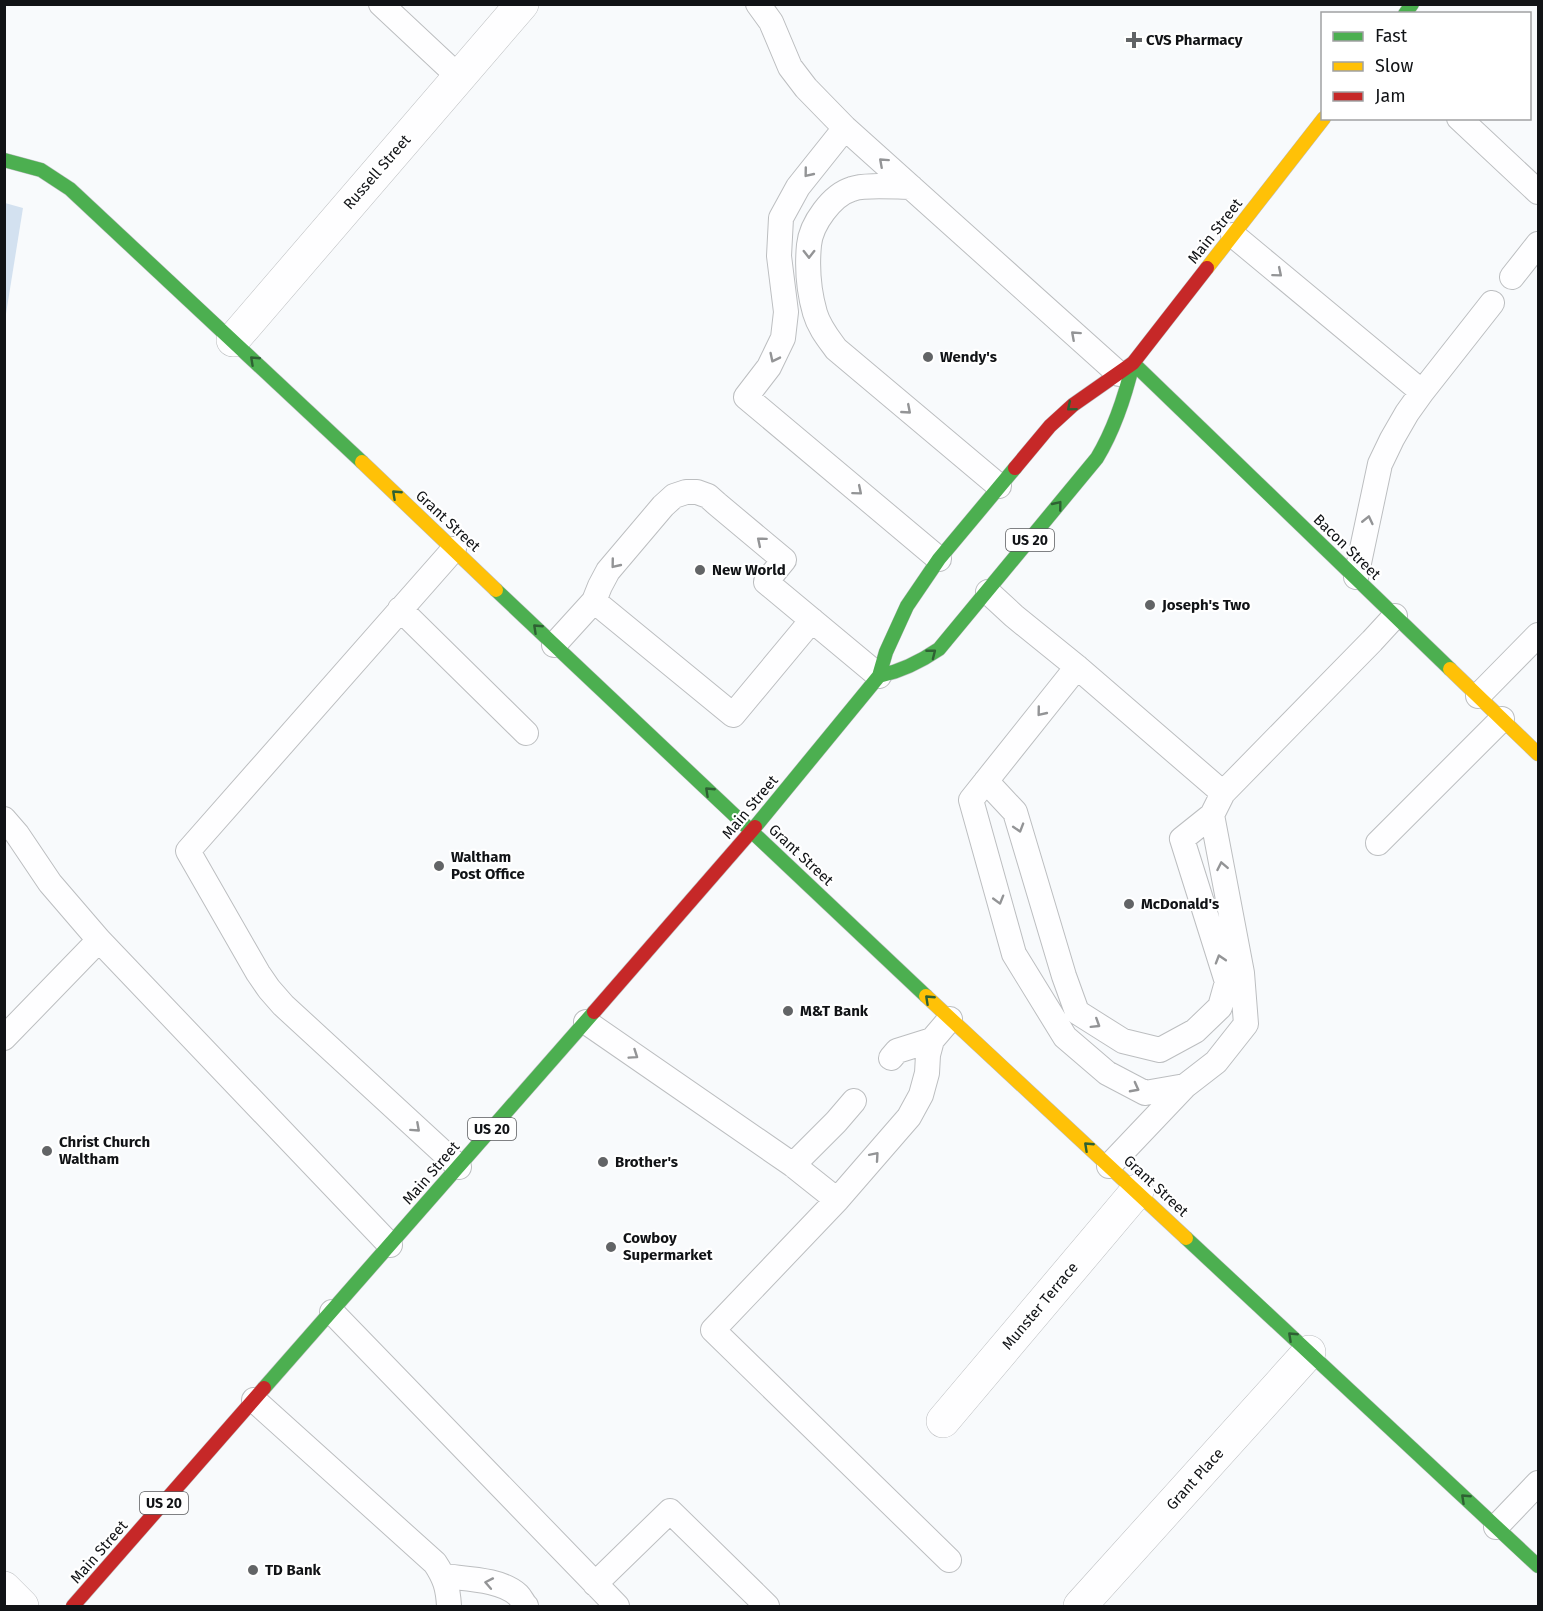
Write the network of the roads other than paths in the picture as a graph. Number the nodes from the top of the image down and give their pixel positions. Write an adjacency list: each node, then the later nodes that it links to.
1 (381, 4): 4 (lane)
2 (522, 4): 4 (street, Russell Street)
3 (758, 4): 7 (lane)
4 (459, 77): 15 (street, Russell Street)
5 (1322, 120): 11 (main road, Main Street / US 20)
6 (1461, 120): 10 (lane)
7 (845, 128): 9 (lane, one-way to 7); 20 (lane, one-way to 20)
8 (4, 160): 15 (main road, Grant Street)
9 (912, 188): 16 (lane, one-way to 9); 18 (lane, one-way to 18)
10 (1539, 192)
11 (1233, 235): 16 (main road, Main Street / US 20); 17 (lane, one-way to 17)
12 (1539, 243): 13 (lane)
13 (1512, 277)
14 (1492, 303): 17 (lane)
15 (232, 340): 19 (main road, Grant Street, one-way to 15)
16 (1126, 369): 18 (main road, Main Street / US 20, one-way to 18); 21 (main road, Bacon Street); 22 (main road, Main Street / US 20, one-way to 16)
17 (1422, 392): 21 (lane, one-way to 17)
18 (999, 486): 20 (main road, Main Street / US 20)
19 (454, 549): 24 (lane); 28 (main road, Grant Street, one-way to 19)
20 (939, 559): 30 (main road, Main Street / US 20)
21 (1356, 577): 25 (main road, Bacon Street)
22 (987, 592): 29 (lane); 30 (main road, Main Street / US 20, one-way to 22)
23 (594, 601): 26 (lane); 26 (lane, one-way to 23); 28 (lane)
24 (400, 609): 33 (lane); 51 (lane, one-way to 51)
25 (1395, 615): 31 (main road, Bacon Street); 36 (lane)
26 (812, 620): 30 (lane)
27 (1539, 635): 31 (lane)
28 (554, 645): 39 (main road, Grant Street, one-way to 28)
29 (1077, 667): 35 (lane, one-way to 35); 36 (lane)
30 (879, 676): 39 (main road, Main Street / US 20)
31 (1478, 696): 32 (main road, Bacon Street)
32 (1502, 719): 34 (main road, Bacon Street); 40 (lane)
33 (526, 733)
34 (1539, 754)
35 (986, 781): 37 (lane, one-way to 37); 47 (lane, one-way to 47)
36 (1223, 793): 37 (lane)
37 (1212, 815): 47 (lane, one-way to 37)
38 (4, 819): 41 (lane)
39 (752, 831): 42 (main road, Grant Street, one-way to 39); 43 (main road, Main Street / US 20)
40 (1378, 843)
41 (99, 940): 44 (lane); 54 (lane)
42 (951, 1019): 45 (lane); 50 (main road, Grant Street, one-way to 42)
43 (586, 1022): 49 (lane, one-way to 49); 51 (main road, Main Street / US 20)
44 (4, 1038)
45 (932, 1040): 46 (lane); 53 (lane, one-way to 45)
46 (891, 1058)
47 (1185, 1086): 50 (lane)
48 (854, 1101): 49 (lane)
49 (793, 1165): 53 (lane)
50 (1109, 1166): 52 (main road, Grant Street)
51 (459, 1167): 54 (main road, Main Street / US 20)
52 (1137, 1191): 56 (main road, Grant Street, one-way to 52); 58 (street, Munster Terrace)
53 (837, 1200): 61 (lane)
54 (390, 1245): 55 (main road, Main Street / US 20)
55 (332, 1312): 57 (main road, Main Street / US 20); 64 (lane)
56 (1310, 1352): 60 (main road, Grant Street, one-way to 56); 72 (street, Grant Place)
57 (254, 1400): 63 (lane); 67 (main road, Main Street / US 20)
58 (943, 1421)
59 (1539, 1483): 60 (lane)
60 (1496, 1527): 62 (main road, Grant Street)
61 (949, 1560)
62 (1539, 1566)
63 (444, 1576): 68 (lane); 69 (lane, one-way to 63)
64 (595, 1584): 70 (lane); 71 (lane)
65 (4, 1588): 66 (street)
66 (22, 1606)
67 (74, 1606)
68 (449, 1606)
69 (526, 1606)
70 (617, 1606)
71 (767, 1606)
72 (1080, 1606)

